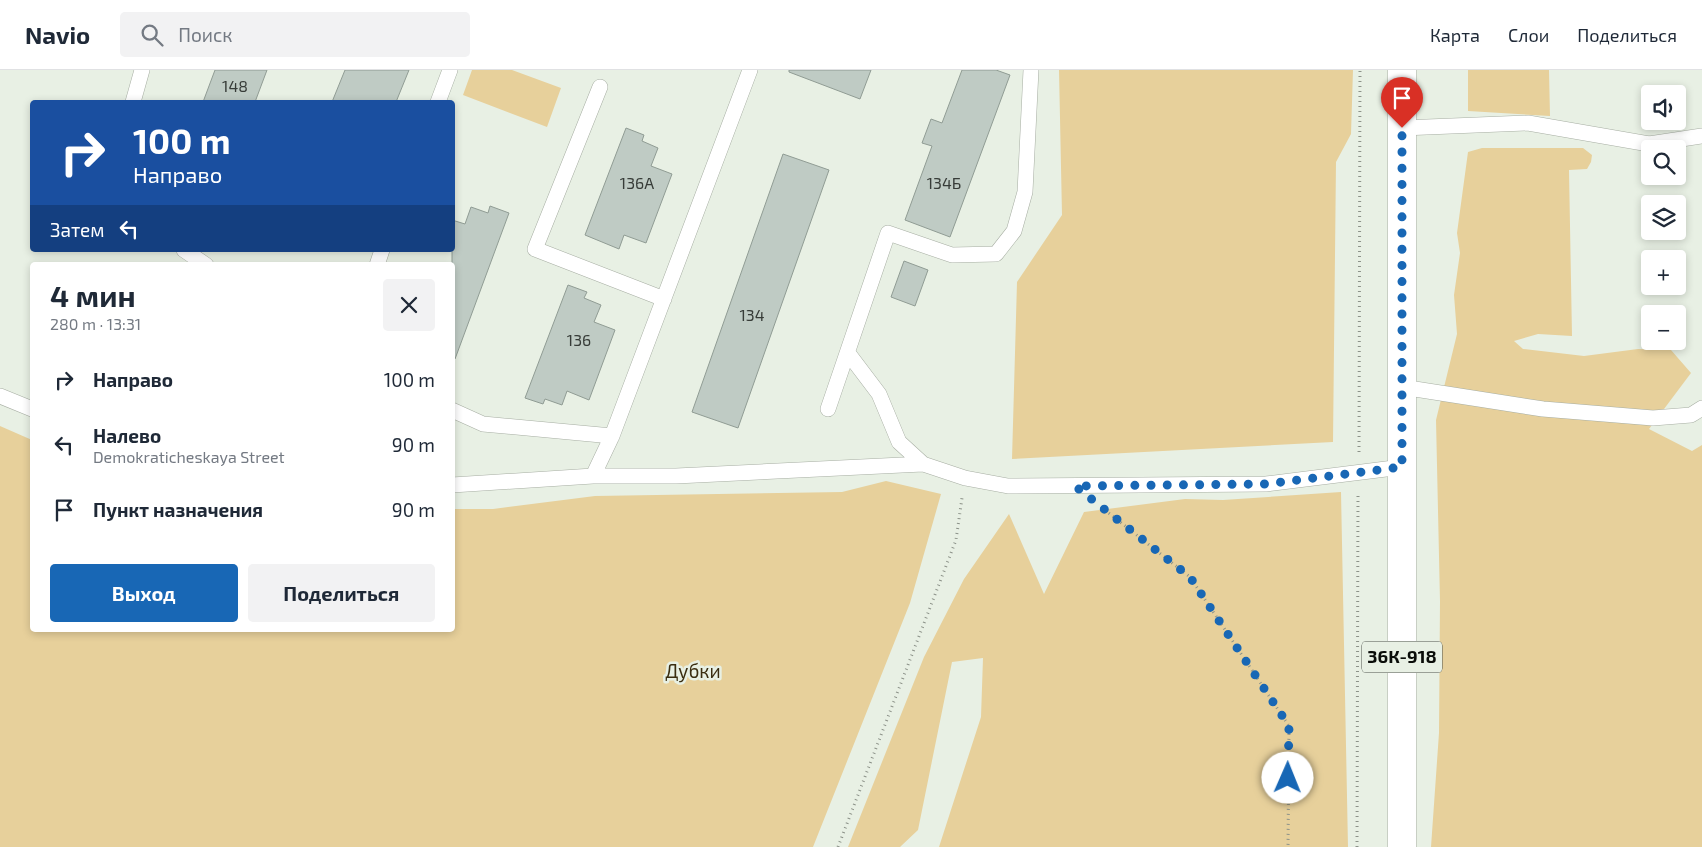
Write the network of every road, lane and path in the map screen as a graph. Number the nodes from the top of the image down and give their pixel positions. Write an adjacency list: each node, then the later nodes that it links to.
1 (142, 70): 7 (lane)
2 (450, 70): 8 (lane)
3 (750, 70): 13 (lane)
4 (1031, 70): 14 (lane)
5 (1402, 70): 9 (main road, 36К-918)
6 (600, 87): 13 (lane)
7 (134, 100)
8 (439, 100)
9 (1402, 128): 10 (lane); 15 (main road, 36К-918)
10 (1702, 136)
11 (187, 252): 12 (lane)
12 (202, 262)
13 (664, 299): 21 (lane)
14 (848, 353): 19 (lane); 22 (lane)
15 (1402, 387): 18 (lane); 23 (main road, 36К-918)
16 (0, 396): 17 (lane)
17 (30, 408)
18 (1702, 408)
19 (828, 409)
20 (455, 411): 21 (lane)
21 (612, 436): 24 (lane)
22 (922, 464): 24 (lane); 25 (lane)
23 (1402, 467): 27 (lane); 30 (main road, 36К-918)
24 (593, 476): 26 (lane)
25 (965, 478): 27 (lane); 28 (path)
26 (455, 485)
27 (1075, 486): 29 (path)
28 (838, 847)
29 (1288, 847)
30 (1402, 847)

